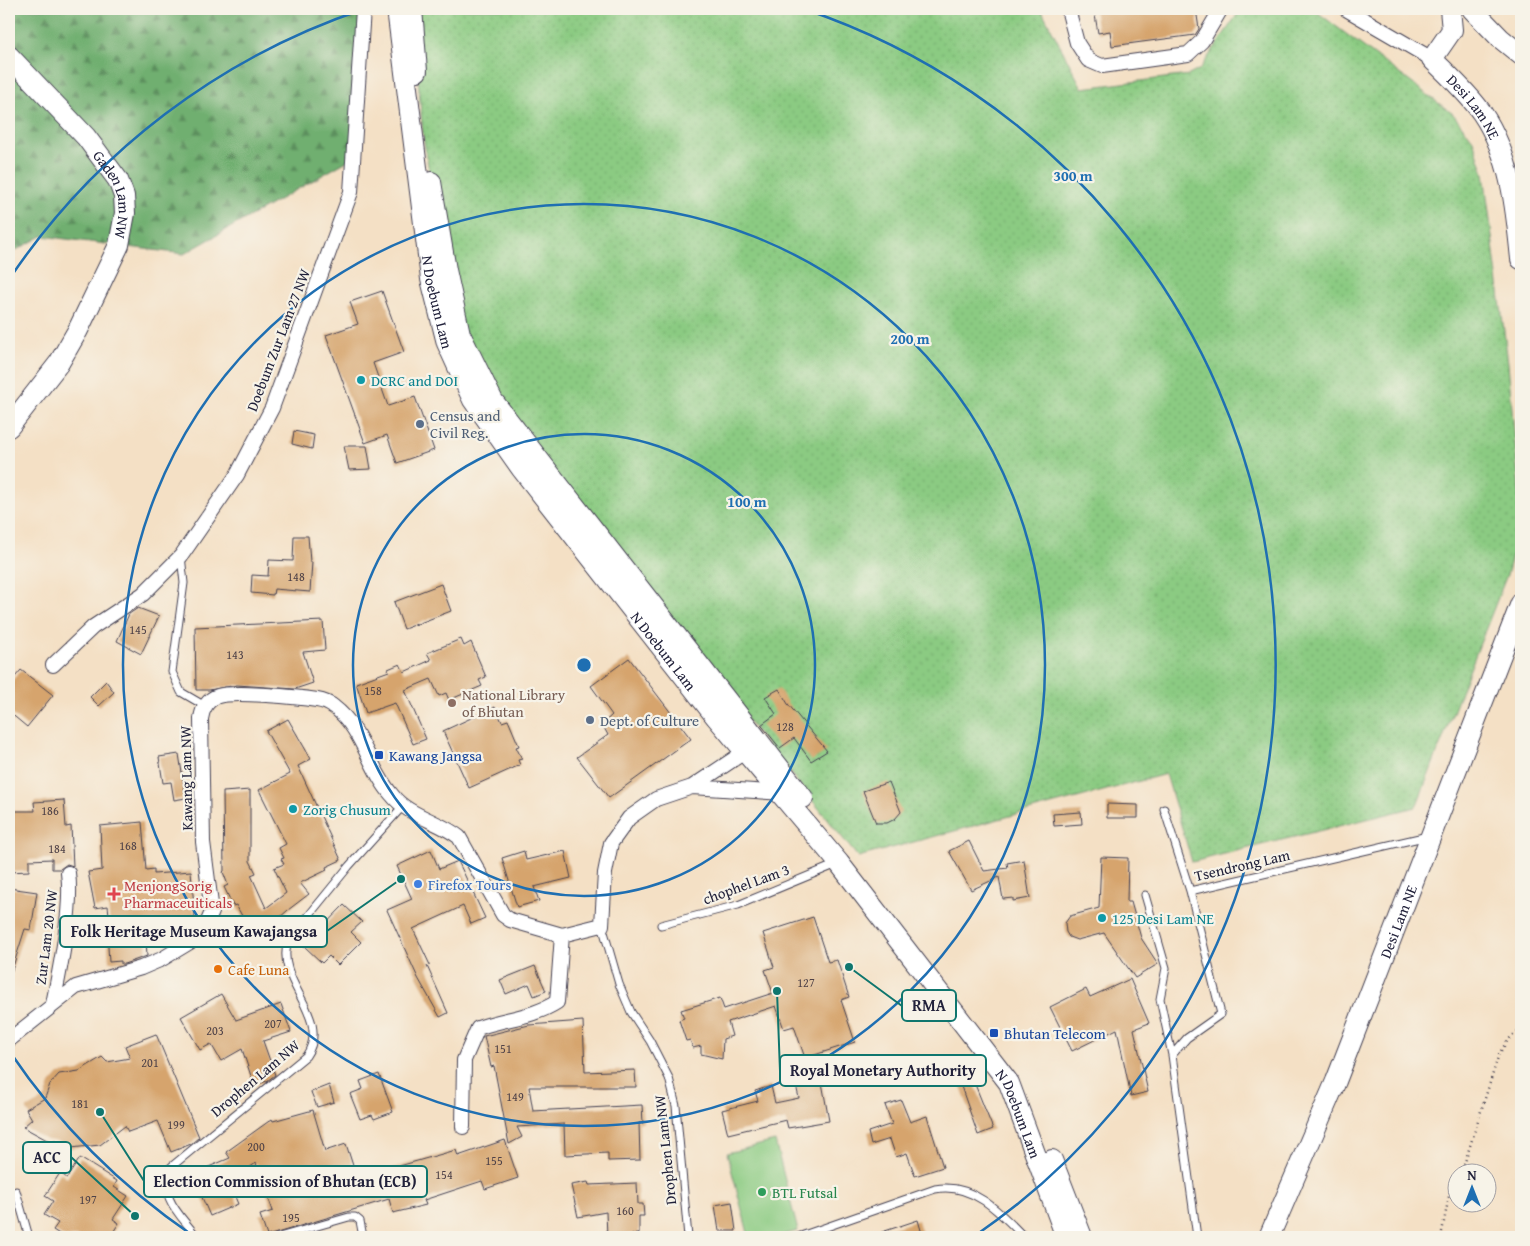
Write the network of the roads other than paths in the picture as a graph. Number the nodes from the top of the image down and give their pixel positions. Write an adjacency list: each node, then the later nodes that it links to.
1 (363, 9): 16 (street, Doebum Zur Lam 27 NW)
2 (396, 9): 20 (main road, N Doebum Lam)
3 (412, 9): 20 (main road, N Doebum Lam)
4 (1068, 9): 5 (street)
5 (1221, 9)
6 (1346, 9): 13 (street, Desi Lam NE)
7 (1450, 9): 10 (main road)
8 (1472, 9): 9 (main road)
9 (1487, 25): 10 (main road); 11 (main road)
10 (1452, 30): 13 (main road)
11 (1521, 54)
12 (9, 56): 15 (main road, Gaden Lam NW)
13 (1432, 60): 14 (main road, Desi Lam NE)
14 (1521, 259)
15 (9, 427)
16 (181, 556): 18 (street, Doebum Zur Lam 27 NW); 19 (lane)
17 (1521, 603): 25 (main road, Desi Lam NE)
18 (53, 665)
19 (205, 706): 23 (street, Kawang Lam NW); 33 (street, Kawang Lam NW)
20 (751, 747): 21 (street); 22 (main road, N Doebum Lam)
21 (692, 787): 22 (street); 30 (street)
22 (789, 790): 26 (main road, N Doebum Lam); 46 (main road, N Doebum Lam)
23 (402, 806): 32 (street, Kawang Lam NW); 39 (lane, Drophen Lam NW)
24 (1164, 809): 28 (lane)
25 (1432, 835): 28 (lane, Tsendrong Lam); 48 (main road, Desi Lam NE)
26 (839, 863): 31 (lane, chophel Lam 3); 45 (main road, N Doebum Lam)
27 (68, 873): 33 (street, Zur Lam 20 NW)
28 (1190, 891): 35 (lane, Tsendrong Lam)
29 (1145, 895): 35 (lane)
30 (602, 925): 32 (street, Kawang Lam NW); 42 (lane, Drophen Lam NW)
31 (661, 925)
32 (562, 935): 36 (street)
33 (53, 1004): 34 (street, Kawang Lam NW)
34 (9, 1040)
35 (1172, 1055): 47 (lane)
36 (463, 1127)
37 (16, 1191): 38 (lane)
38 (29, 1237)
39 (197, 1237)
40 (279, 1237): 41 (lane)
41 (363, 1237)
42 (688, 1237)
43 (798, 1237): 44 (lane)
44 (1024, 1237)
45 (1066, 1237)
46 (1082, 1237)
47 (1197, 1237)
48 (1269, 1237)

